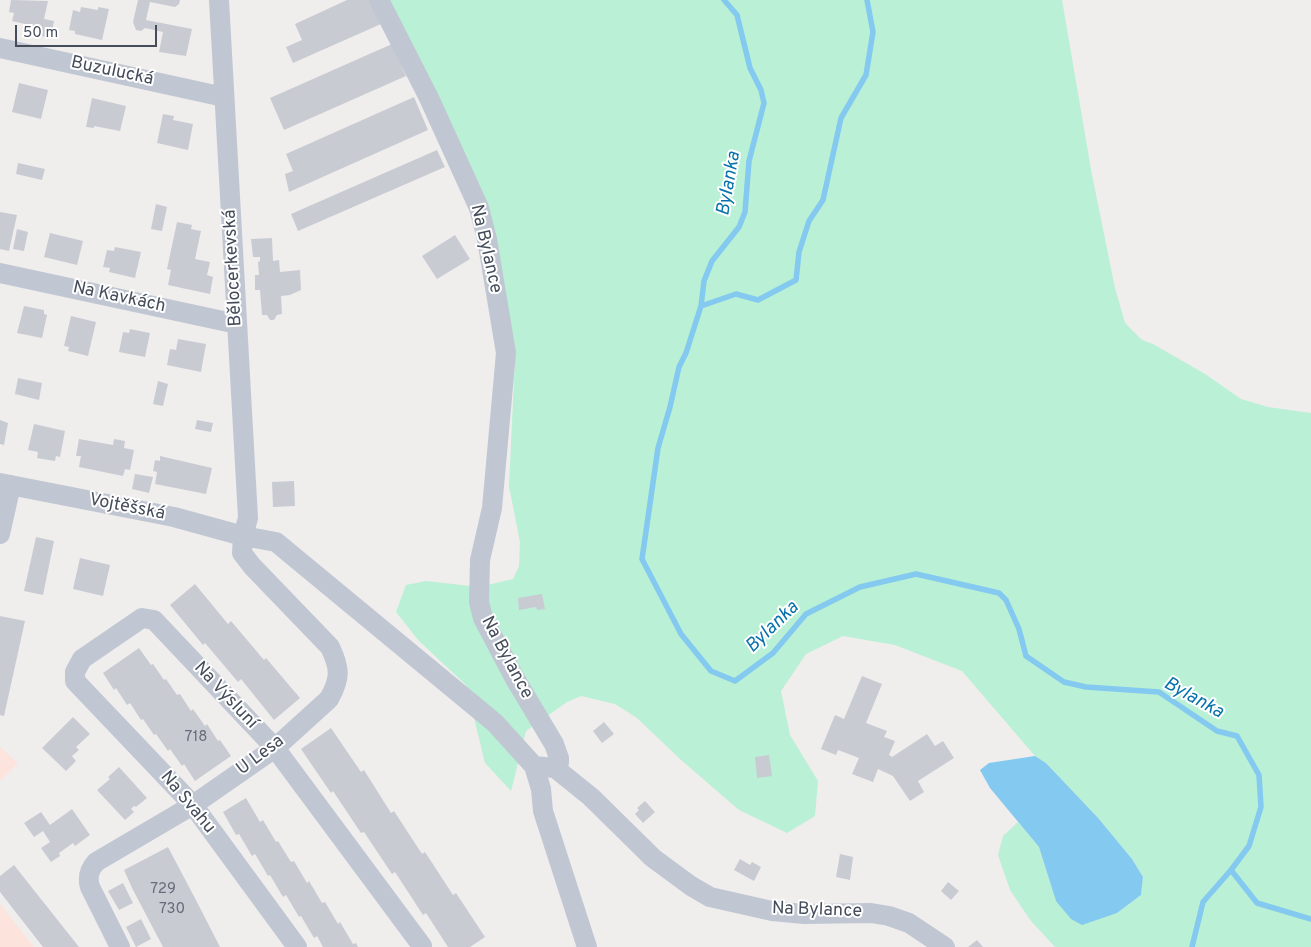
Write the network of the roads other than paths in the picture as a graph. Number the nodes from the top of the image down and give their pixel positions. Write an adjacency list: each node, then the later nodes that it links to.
1 (219, 0): 4 (street, Bělocerkevská)
2 (380, 0): 13 (street, Na Bylance)
3 (0, 48): 4 (street, Buzulucká)
4 (224, 97): 6 (street, Bělocerkevská)
5 (0, 273): 6 (street, Na Kavkách)
6 (237, 324): 9 (street, Bělocerkevská)
7 (5, 484): 8 (street, Vojtěšská); 9 (street, Vojtěšská)
8 (0, 534)
9 (243, 536): 11 (street, U Lesa); 12 (street, Vojtěšská)
10 (76, 667): 11 (street, Na Výsluní); 14 (street, Na Svahu)
11 (274, 748): 14 (street, U Lesa); 17 (street, Na Výsluní)
12 (534, 766): 13 (street); 18 (street)
13 (555, 768): 19 (street, Na Bylance)
14 (193, 805): 15 (street, U Lesa); 16 (street, Na Svahu)
15 (120, 947)
16 (297, 947)
17 (421, 947)
18 (587, 947)
19 (945, 947)

